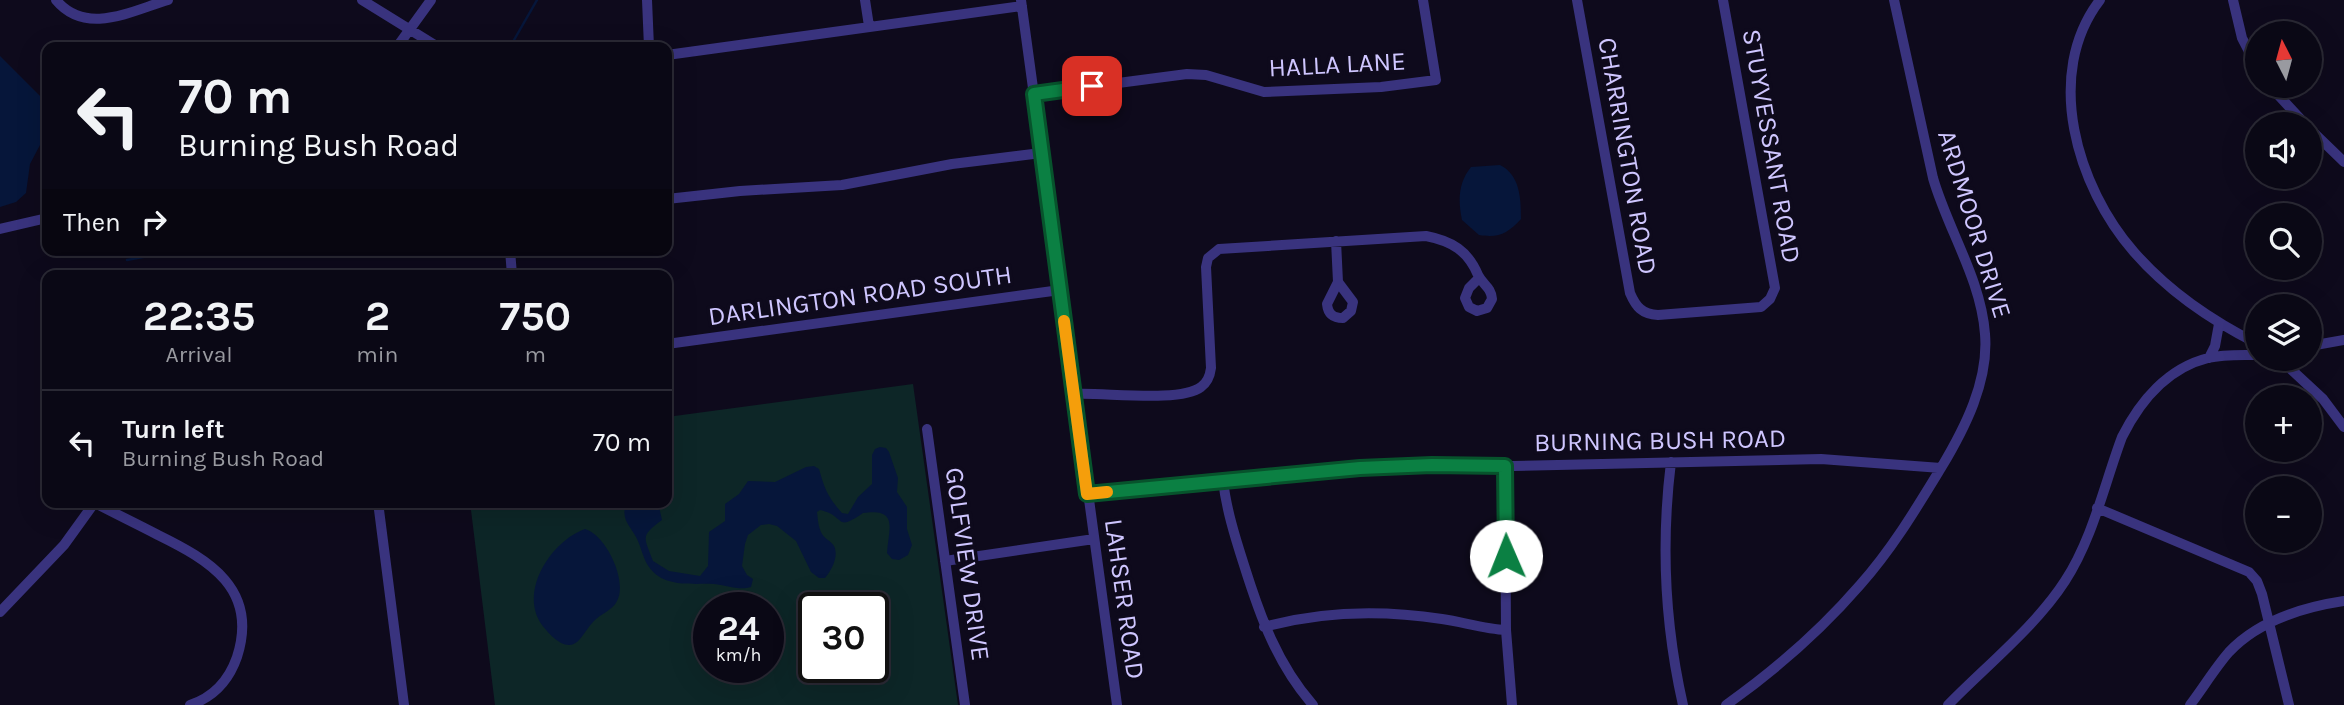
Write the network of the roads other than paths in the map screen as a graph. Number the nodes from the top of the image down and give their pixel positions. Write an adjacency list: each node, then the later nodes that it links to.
1 (56, 0): 2 (street)
2 (168, 0)
3 (362, 0): 15 (street)
4 (431, 0): 15 (street)
5 (647, 0): 18 (street)
6 (865, 0): 14 (street)
7 (1423, 0): 21 (street, HALLA LANE)
8 (1577, 0): 34 (street, CHARRINGTON ROAD)
9 (1723, 0): 34 (street, STUYVESSANT ROAD)
10 (1894, 0): 48 (street, ARDMOOR DRIVE)
11 (2100, 0): 35 (street)
12 (2233, 0): 19 (street)
13 (1021, 3): 14 (street); 21 (street, LAHSER ROAD)
14 (869, 26): 20 (street)
15 (410, 31): 16 (street); 17 (street)
16 (401, 42)
17 (429, 42)
18 (649, 42)
19 (2245, 44)
20 (672, 54)
21 (1034, 94): 25 (street, LAHSER ROAD)
22 (2281, 98): 23 (street)
23 (2294, 112)
24 (2322, 141): 26 (street)
25 (1041, 153): 27 (street); 33 (street, LAHSER ROAD)
26 (2344, 162)
27 (672, 198)
28 (42, 219): 29 (street)
29 (0, 229)
30 (1336, 241): 31 (street); 32 (street); 43 (street)
31 (1479, 278)
32 (1338, 282)
33 (1060, 290): 38 (street, DARLINGTON ROAD SOUTH); 43 (street, LAHSER ROAD)
34 (1770, 299)
35 (2219, 324): 36 (street); 41 (street)
36 (2245, 337)
37 (2344, 340): 39 (street)
38 (672, 343)
39 (2322, 343)
40 (2245, 356): 41 (street)
41 (2208, 358): 54 (street)
42 (2293, 371): 44 (street)
43 (1074, 394): 50 (street, LAHSER ROAD)
44 (2344, 427)
45 (927, 429): 56 (street, GOLFVIEW DRIVE)
46 (1671, 462): 47 (street, BURNING BUSH ROAD); 48 (street, BURNING BUSH ROAD); 68 (street)
47 (1505, 466): 49 (street, BURNING BUSH ROAD); 61 (street)
48 (1941, 468): 69 (street, ARDMOOR DRIVE)
49 (1223, 480): 50 (street, BURNING BUSH ROAD); 60 (street)
50 (1087, 494): 55 (street, LAHSER ROAD)
51 (91, 508): 58 (street)
52 (105, 508): 62 (street)
53 (379, 508): 63 (street)
54 (2097, 508): 59 (street); 70 (street)
55 (1094, 539): 56 (street); 65 (street, LAHSER ROAD)
56 (945, 561): 64 (street, GOLFVIEW DRIVE)
57 (2344, 601): 59 (street)
58 (0, 612)
59 (2269, 624): 71 (street); 72 (street)
60 (1264, 627): 61 (street); 66 (street)
61 (1506, 630): 67 (street)
62 (190, 705)
63 (404, 705)
64 (965, 705)
65 (1117, 705)
66 (1313, 705)
67 (1512, 705)
68 (1683, 705)
69 (1726, 705)
70 (1948, 705)
71 (2190, 705)
72 (2289, 705)

